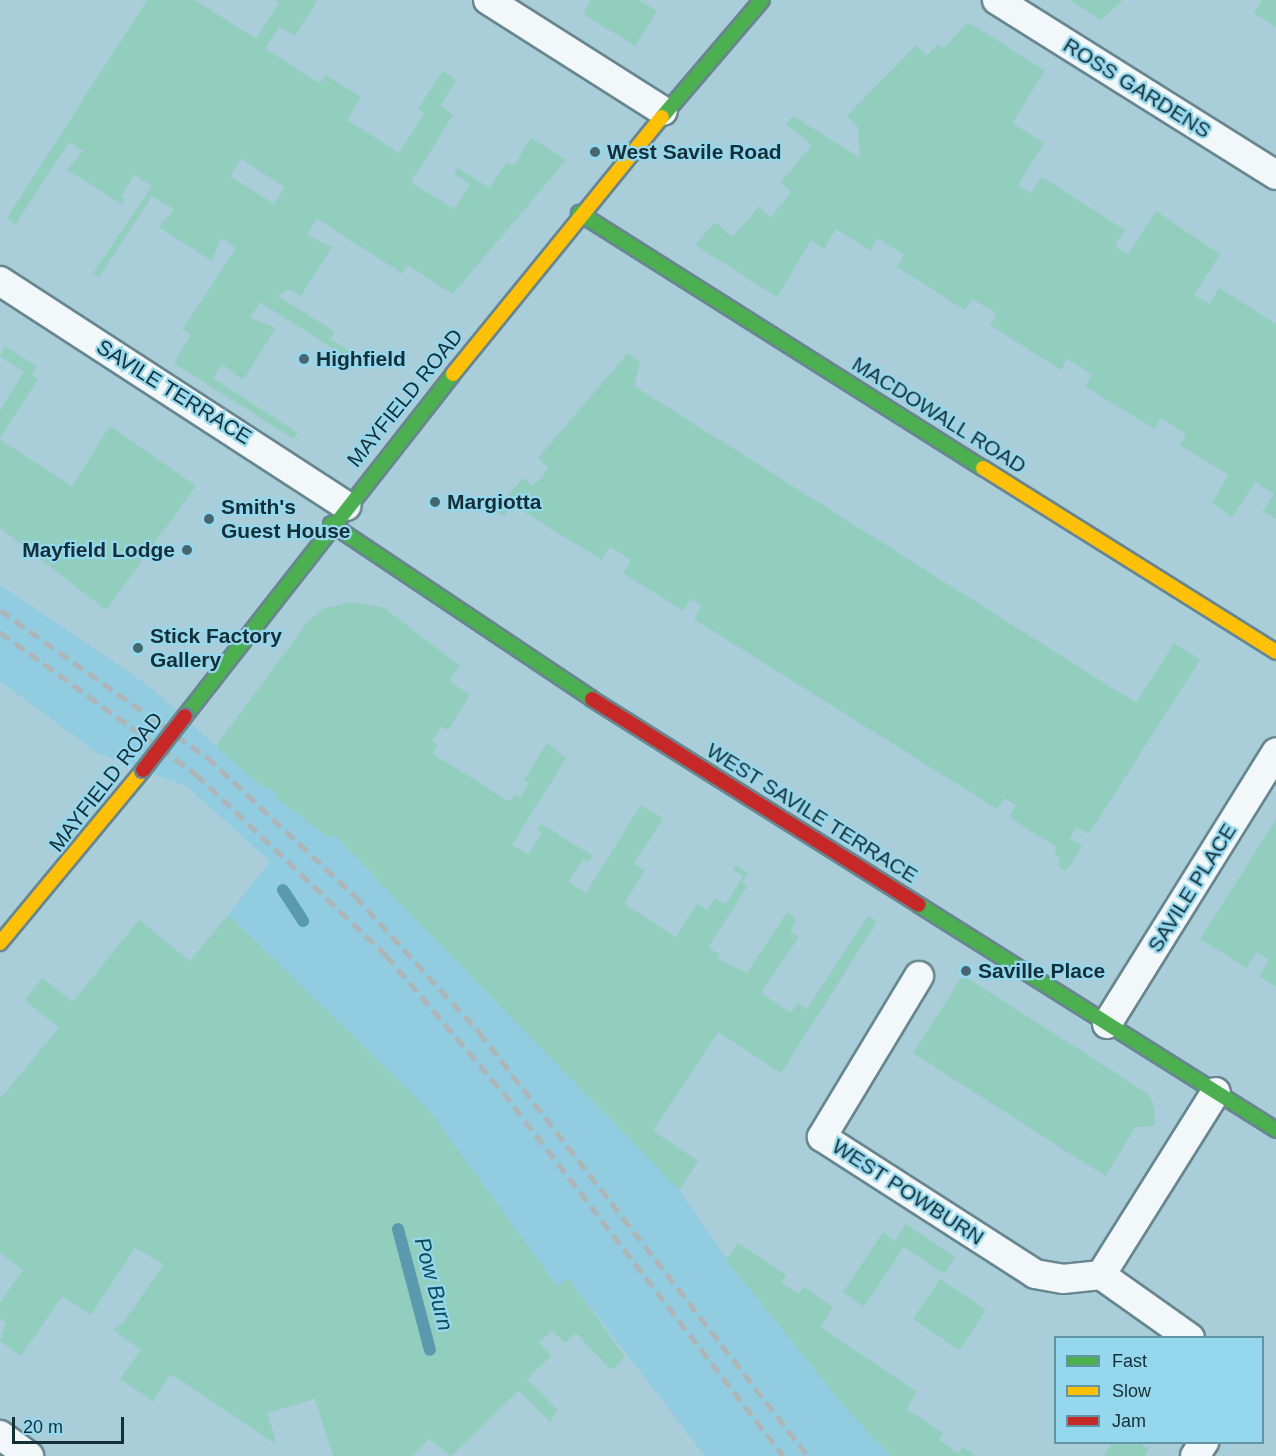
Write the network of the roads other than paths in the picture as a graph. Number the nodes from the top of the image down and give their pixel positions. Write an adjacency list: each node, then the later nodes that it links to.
1 (488, 0): 4 (street)
2 (762, 0): 4 (street, MAYFIELD ROAD)
3 (997, 0): 5 (street, ROSS GARDENS)
4 (663, 111): 6 (street, MAYFIELD ROAD)
5 (1276, 175)
6 (579, 213): 8 (street, MAYFIELD ROAD); 9 (street, MACDOWALL ROAD)
7 (0, 281): 8 (street, SAVILE TERRACE)
8 (338, 515): 11 (street, MAYFIELD ROAD, bridge); 13 (street, WEST SAVILE TERRACE)
9 (1276, 652)
10 (1276, 752): 13 (street, SAVILE PLACE)
11 (0, 943)
12 (919, 976): 16 (street, WEST POWBURN)
13 (1107, 1024): 14 (street, WEST SAVILE TERRACE)
14 (1216, 1092): 15 (street, WEST SAVILE TERRACE); 16 (street)
15 (1276, 1130)
16 (1101, 1275): 17 (street)
17 (1187, 1336)
18 (0, 1435): 19 (street)
19 (29, 1456)

